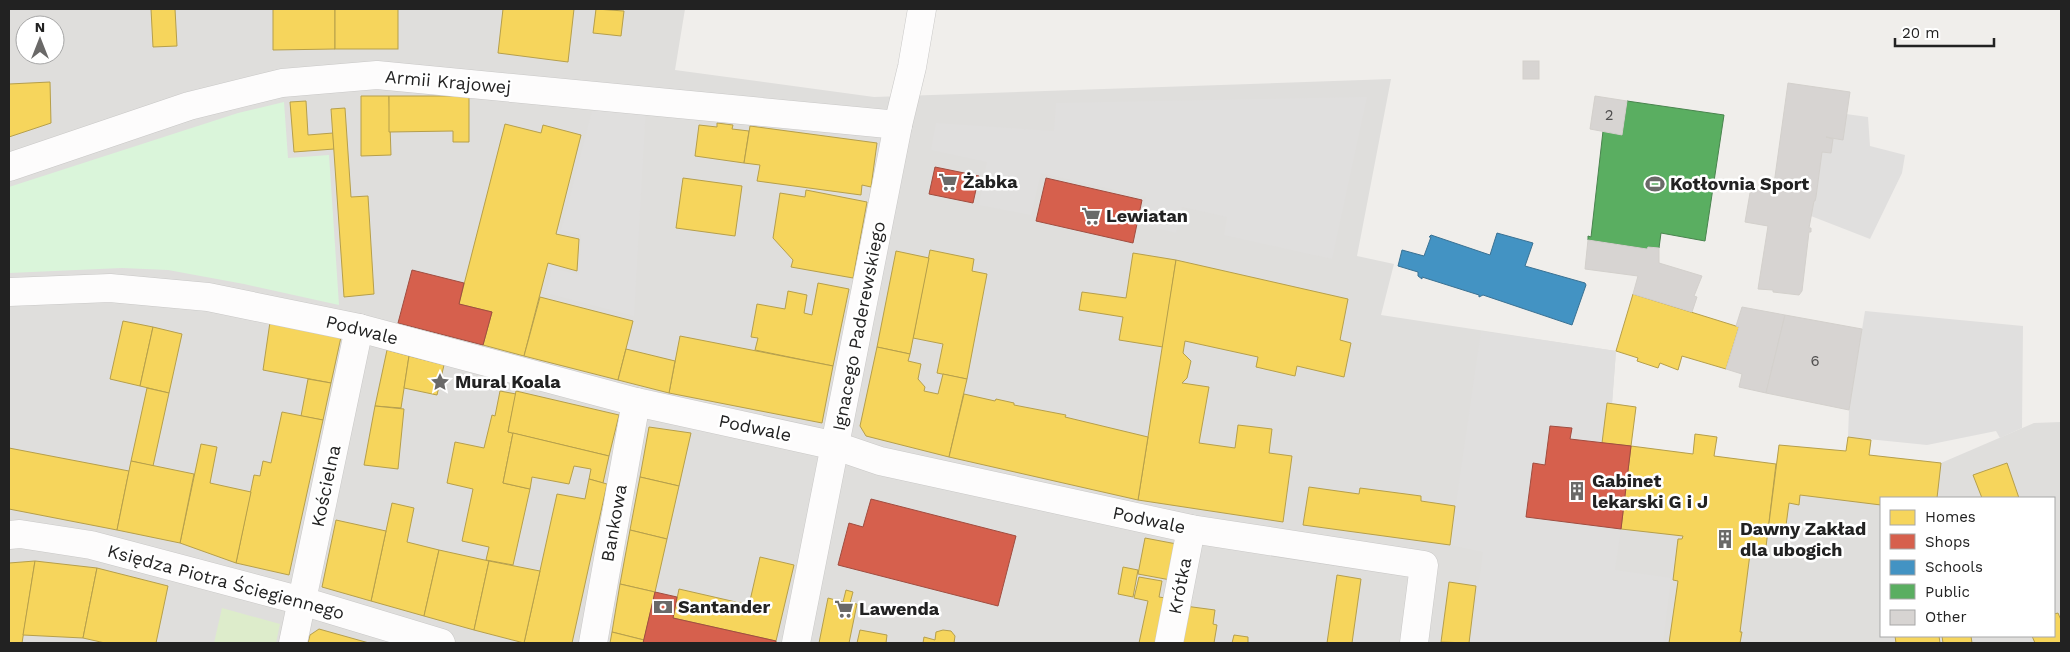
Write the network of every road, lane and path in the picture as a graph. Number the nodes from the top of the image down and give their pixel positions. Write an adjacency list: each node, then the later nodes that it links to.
1 (922, 9): 2 (street, Ignacego Paderewskiego)
2 (898, 125): 3 (street, Armii Krajowej); 7 (street, Ignacego Paderewskiego)
3 (9, 167)
4 (9, 292): 5 (street, Podwale)
5 (359, 328): 6 (street, Podwale); 10 (street, Kościelna)
6 (636, 402): 7 (street, Podwale); 13 (street, Bankowa)
7 (836, 446): 8 (street, Podwale); 14 (street, Ignacego Paderewskiego)
8 (1191, 529): 15 (street, Krótka); 16 (street, Podwale)
9 (9, 535): 10 (street, Księdza Piotra Ściegiennego)
10 (302, 601): 11 (street, Kościelna); 12 (street, Księdza Piotra Ściegiennego)
11 (293, 643)
12 (441, 643)
13 (593, 643)
14 (796, 643)
15 (1169, 643)
16 (1414, 643)

